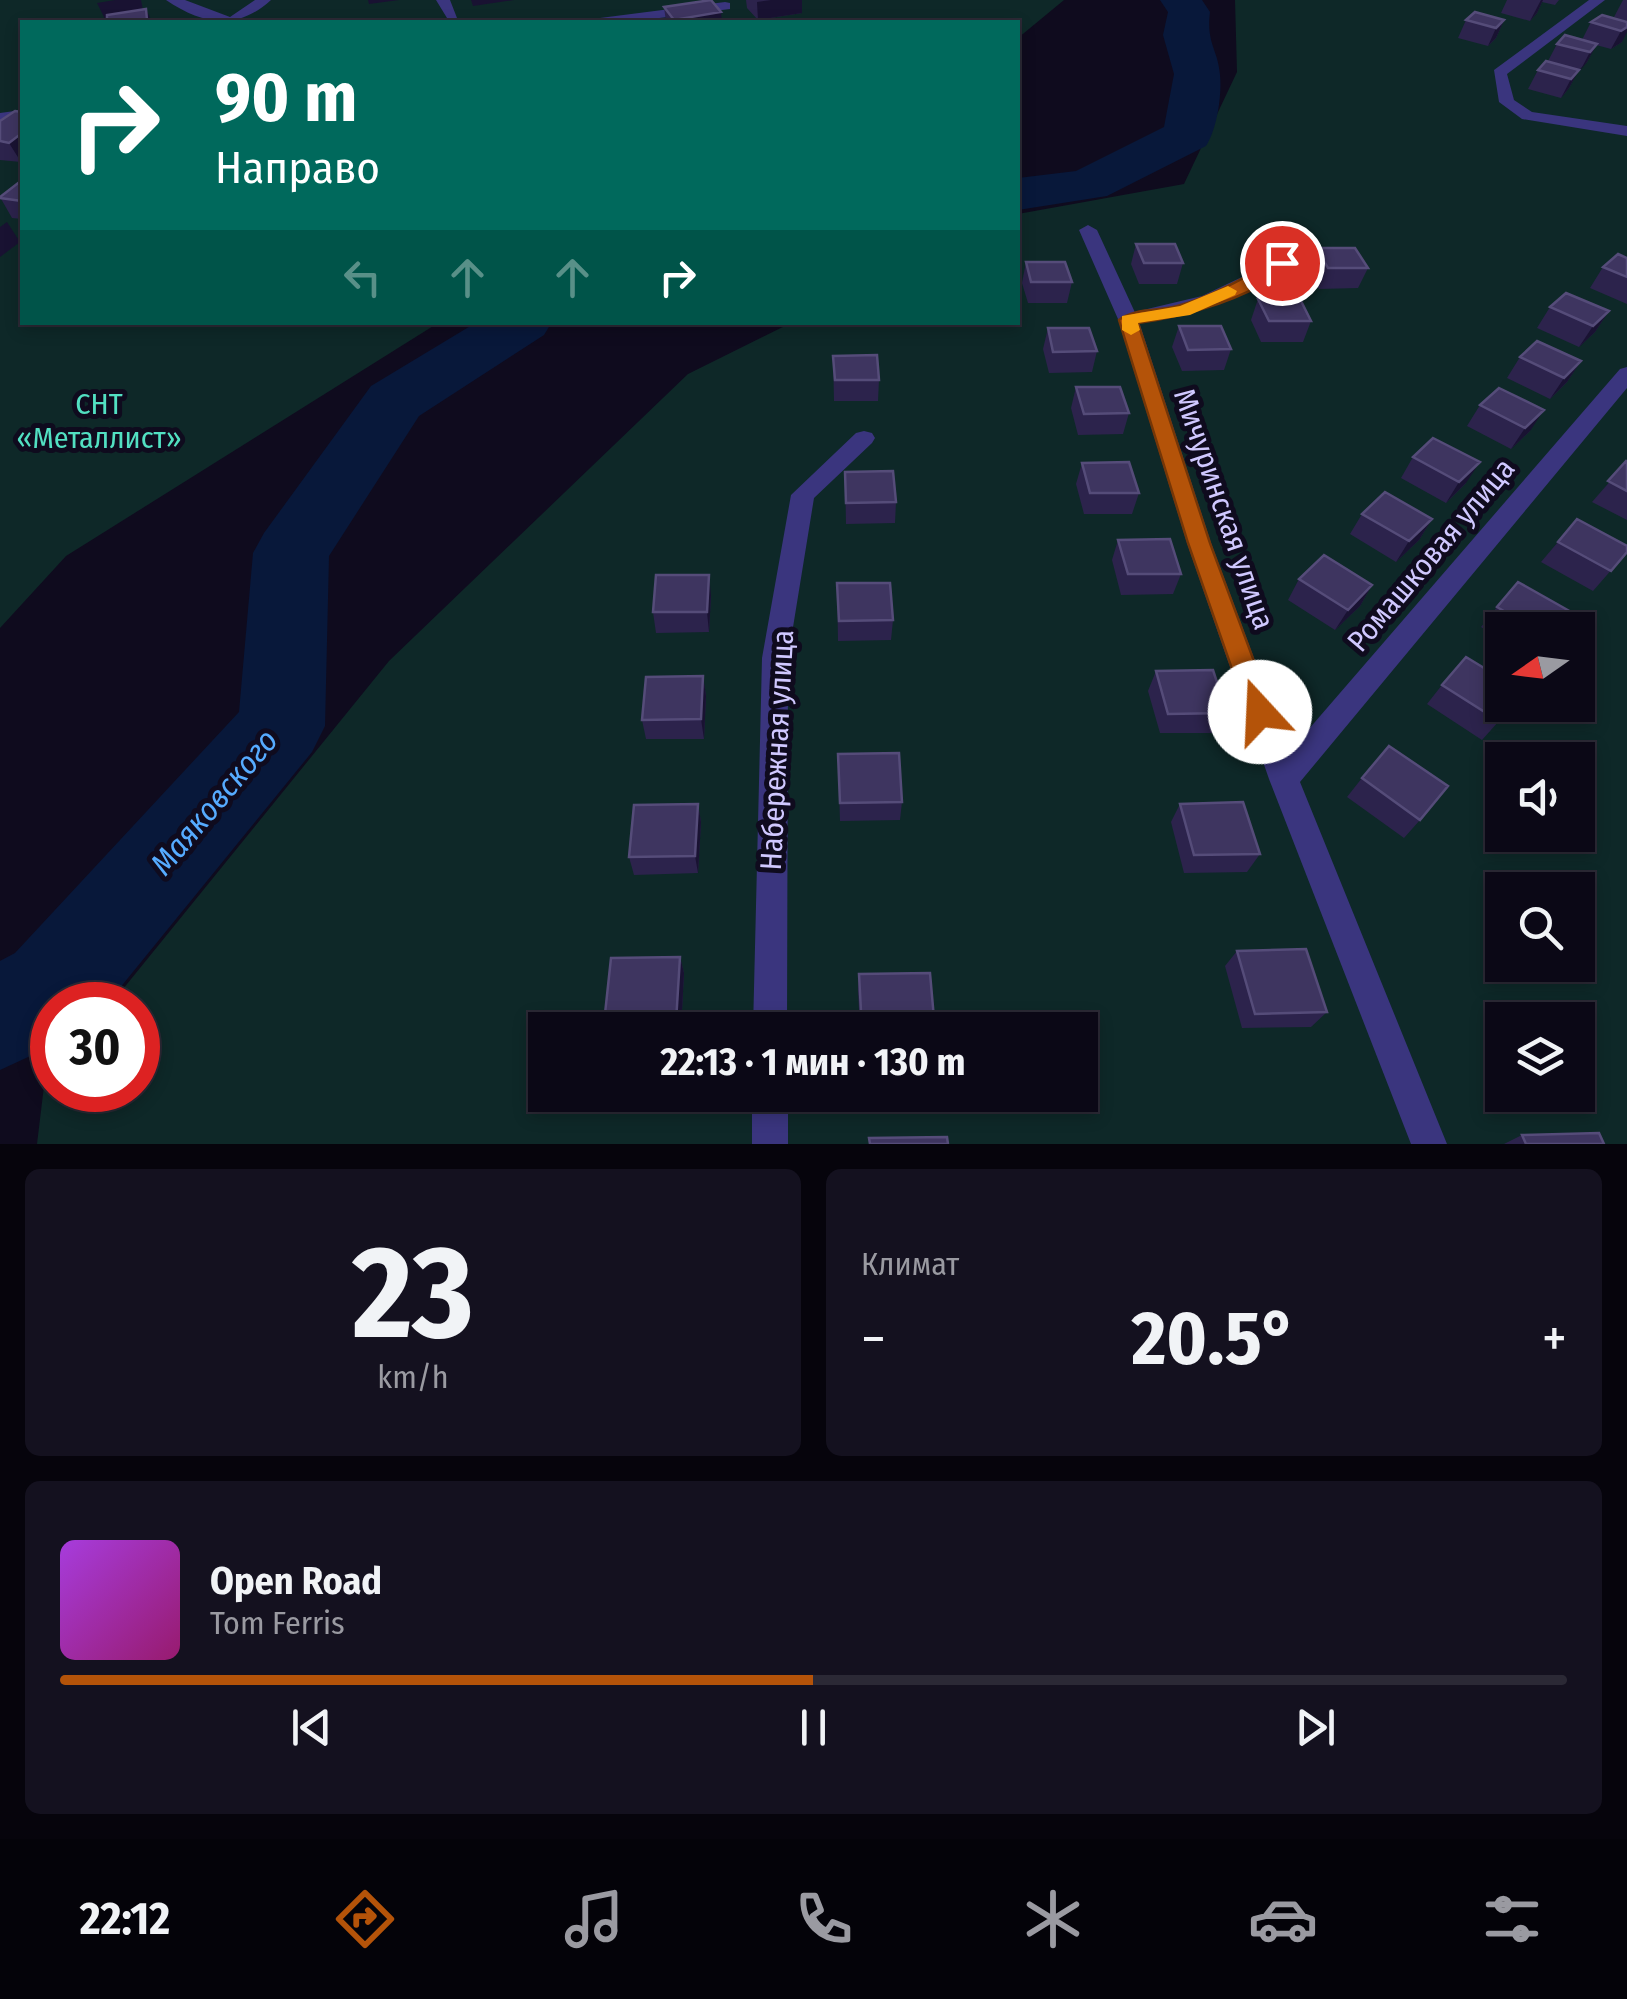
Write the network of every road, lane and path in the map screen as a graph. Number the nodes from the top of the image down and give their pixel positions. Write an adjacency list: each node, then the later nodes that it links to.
1 (173, 0): 7 (street)
2 (264, 0): 8 (street)
3 (443, 0): 6 (street)
4 (1598, 0): 10 (street)
5 (726, 7): 9 (street)
6 (452, 14)
7 (226, 20)
8 (234, 20)
9 (617, 20)
10 (1627, 131)
11 (1088, 230): 13 (street, Мичуринская улица)
12 (1282, 263): 13 (lane)
13 (1128, 320): 16 (street, Мичуринская улица)
14 (1627, 374): 16 (street, Ромашковая улица)
15 (864, 438): 17 (street, Набережная улица)
16 (1284, 779): 20 (street, Мичуринская улица)
17 (770, 1012)
18 (770, 1112): 19 (street)
19 (770, 1144)
20 (1429, 1144)

